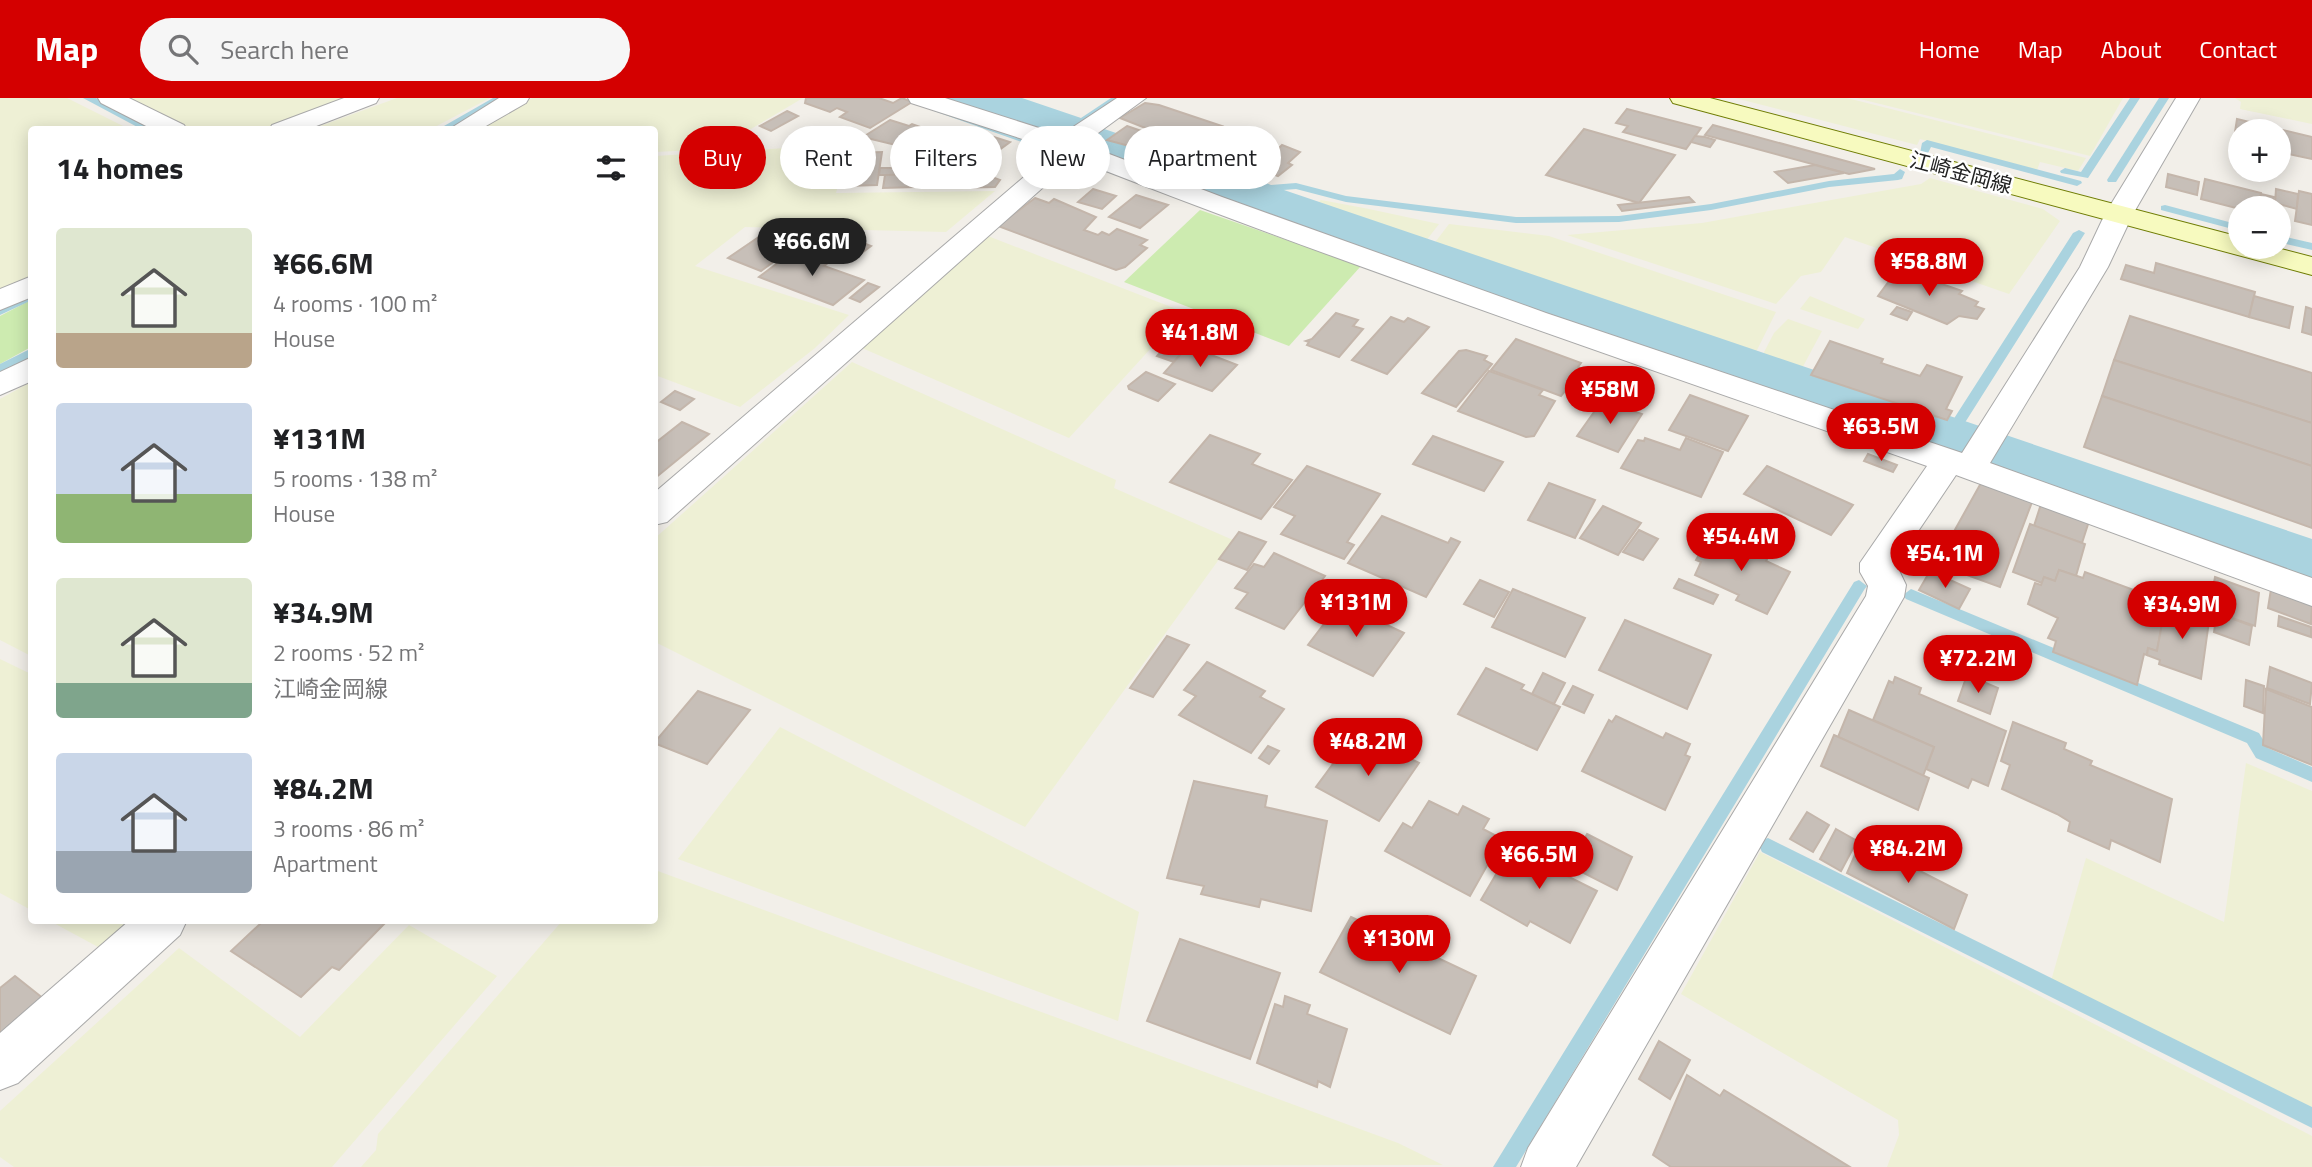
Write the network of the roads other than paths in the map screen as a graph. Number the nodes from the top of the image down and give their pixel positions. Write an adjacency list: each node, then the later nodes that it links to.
1 (110, 98): 8 (street)
2 (367, 98): 9 (street)
3 (517, 98): 10 (street)
4 (920, 98): 11 (street)
5 (1134, 98): 12 (street)
6 (1682, 98): 15 (main road, 江崎金岡線)
7 (2188, 98): 15 (street)
8 (167, 126)
9 (292, 126)
10 (467, 126)
11 (1016, 126)
12 (1094, 126)
13 (1110, 157): 23 (street)
14 (1026, 189): 24 (street)
15 (2119, 214): 16 (main road, 江崎金岡線); 23 (street)
16 (2228, 243)
17 (2286, 259): 18 (main road, 江崎金岡線)
18 (2312, 266)
19 (28, 287): 20 (street)
20 (0, 300)
21 (28, 369): 22 (street)
22 (0, 385)
23 (1969, 458): 25 (street); 28 (street)
24 (658, 510)
25 (2312, 592)
26 (160, 924): 27 (street)
27 (0, 1066)
28 (1547, 1167)

